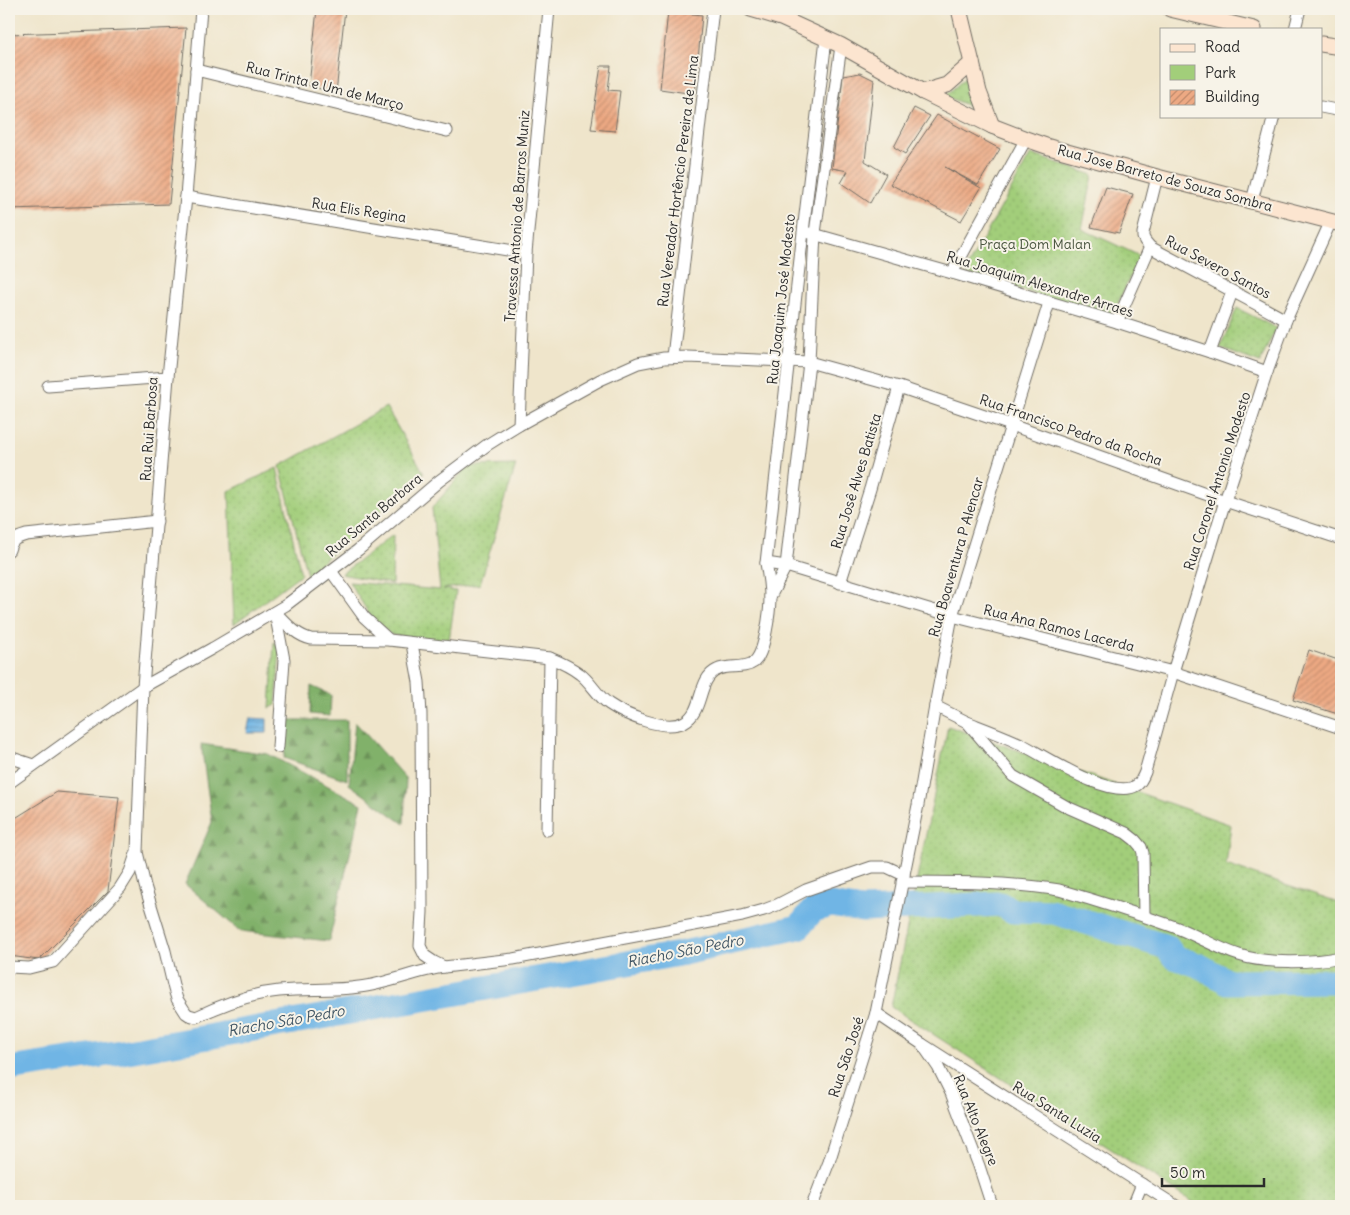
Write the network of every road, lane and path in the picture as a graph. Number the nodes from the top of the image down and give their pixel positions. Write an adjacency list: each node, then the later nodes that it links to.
1 (201, 9): 15 (street, Rua Rui Barbosa)
2 (549, 9): 30 (street, Travessa Antonio de Barros Muniz)
3 (714, 9): 37 (street, Rua Vereador Hortêncio Pereira de Lima)
4 (750, 9): 10 (main road, Rua Jose Barreto de Souza Sombra)
5 (959, 9): 14 (main road)
6 (1170, 9): 8 (main road)
7 (1300, 9): 9 (street)
8 (1250, 28)
9 (1296, 28)
10 (826, 39): 12 (main road, Rua Jose Barreto de Souza Sombra); 27 (street, Rua Joaquim José Modesto)
11 (1322, 44): 13 (main road)
12 (841, 46): 16 (main road, Rua Jose Barreto de Souza Sombra); 28 (street, Rua Joaquim José Modesto)
13 (1341, 48)
14 (972, 63): 16 (main road); 20 (main road)
15 (196, 70): 21 (street, Rua Trinta e Um de Março); 24 (street, Rua Rui Barbosa)
16 (923, 92): 20 (main road, Rua Jose Barreto de Souza Sombra)
17 (1322, 107): 18 (street)
18 (1341, 111)
19 (1273, 118): 25 (street)
20 (992, 126): 22 (main road, Rua Jose Barreto de Souza Sombra)
21 (447, 131)
22 (1026, 139): 23 (main road, Rua Jose Barreto de Souza Sombra); 31 (street)
23 (1157, 177): 25 (main road, Rua Jose Barreto de Souza Sombra); 29 (street, Rua Severo Santos)
24 (186, 197): 30 (street, Rua Elis Regina); 41 (street, Rua Rui Barbosa)
25 (1252, 201): 26 (main road, Rua Jose Barreto de Souza Sombra)
26 (1336, 222): 34 (street, Rua Coronel Antonio Modesto)
27 (803, 232): 28 (street, Rua Joaquim Alexandre Arraes); 38 (street, Rua Joaquim José Modesto)
28 (815, 233): 31 (street, Rua Joaquim Alexandre Arraes); 39 (street, Rua Joaquim José Modesto)
29 (1150, 247): 32 (street, Rua Severo Santos); 35 (street)
30 (526, 253): 44 (street, Travessa Antonio de Barros Muniz)
31 (952, 273): 33 (street, Rua Joaquim Alexandre Arraes)
32 (1232, 292): 34 (street, Rua Severo Santos); 36 (street)
33 (1049, 303): 35 (street, Rua Joaquim Alexandre Arraes); 45 (street, Rua Boaventura P Alencar)
34 (1286, 320): 40 (street, Rua Coronel Antonio Modesto)
35 (1117, 322): 36 (street, Rua Joaquim Alexandre Arraes)
36 (1210, 352): 40 (street, Rua Joaquim Alexandre Arraes)
37 (673, 357): 38 (street, Rua Santa Barbara); 44 (street, Rua Santa Barbara)
38 (789, 360): 39 (street, Rua Francisco Pedro da Rocha); 46 (street, Rua Joaquim José Modesto)
39 (809, 362): 43 (street, Rua Francisco Pedro da Rocha); 47 (street, Rua Joaquim José Modesto)
40 (1267, 372): 48 (street, Rua Coronel Antonio Modesto)
41 (168, 377): 42 (street); 49 (street, Rua Rui Barbosa)
42 (48, 386)
43 (900, 387): 45 (street, Rua Francisco Pedro da Rocha); 55 (street, Rua Josê Alves Batista)
44 (520, 425): 54 (street, Rua Santa Barbara)
45 (1011, 425): 48 (street, Rua Francisco Pedro da Rocha); 58 (street, Rua Boaventura P Alencar)
46 (773, 498): 47 (street); 52 (street, Rua Joaquim José Modesto)
47 (793, 501): 53 (street, Rua Joaquim José Modesto)
48 (1225, 501): 50 (street, Rua Francisco Pedro da Rocha); 62 (street, Rua Coronel Antonio Modesto)
49 (157, 520): 51 (street); 63 (street, Rua Rui Barbosa)
50 (1341, 539)
51 (9, 550)
52 (766, 563): 53 (street, Rua Ana Ramos Lacerda); 56 (street, Rua Joaquim José Modesto)
53 (786, 566): 55 (street, Rua Ana Ramos Lacerda); 56 (street)
54 (331, 571): 57 (street, Rua Santa Barbara); 59 (street)
55 (840, 583): 58 (street, Rua Ana Ramos Lacerda)
56 (770, 597): 61 (street)
57 (275, 612): 59 (street); 63 (street, Rua Santa Barbara); 67 (street)
58 (952, 616): 62 (street, Rua Ana Ramos Lacerda); 64 (street, Rua Boaventura P Alencar)
59 (389, 640): 60 (street)
60 (412, 644): 61 (street); 78 (street)
61 (550, 658): 71 (street)
62 (1172, 672): 65 (street, Rua Coronel Antonio Modesto); 66 (street, Rua Ana Ramos Lacerda)
63 (143, 687): 69 (street, Rua Santa Barbara); 72 (street, Rua Rui Barbosa)
64 (935, 706): 65 (street, Rua Coronel Antonio Modesto); 73 (street, Rua Boaventura P Alencar)
65 (968, 722): 75 (street)
66 (1341, 728)
67 (278, 746)
68 (9, 757): 69 (street)
69 (33, 765): 70 (street, Rua Santa Barbara)
70 (9, 783)
71 (546, 830)
72 (137, 852): 77 (street); 78 (street)
73 (903, 879): 74 (street, Rua Boaventura P Alencar); 75 (street); 78 (street)
74 (896, 914): 79 (street, Rua São José)
75 (1144, 916): 76 (street)
76 (1341, 957)
77 (9, 967)
78 (444, 967)
79 (876, 1013): 80 (street, Rua Alto Alegre); 83 (street, Rua São José)
80 (922, 1044): 81 (street, Rua Santa Luzia); 82 (street, Rua Alto Alegre)
81 (1142, 1184): 84 (street); 85 (street, Rua Santa Luzia)
82 (991, 1205)
83 (814, 1206)
84 (1133, 1206)
85 (1176, 1206)

